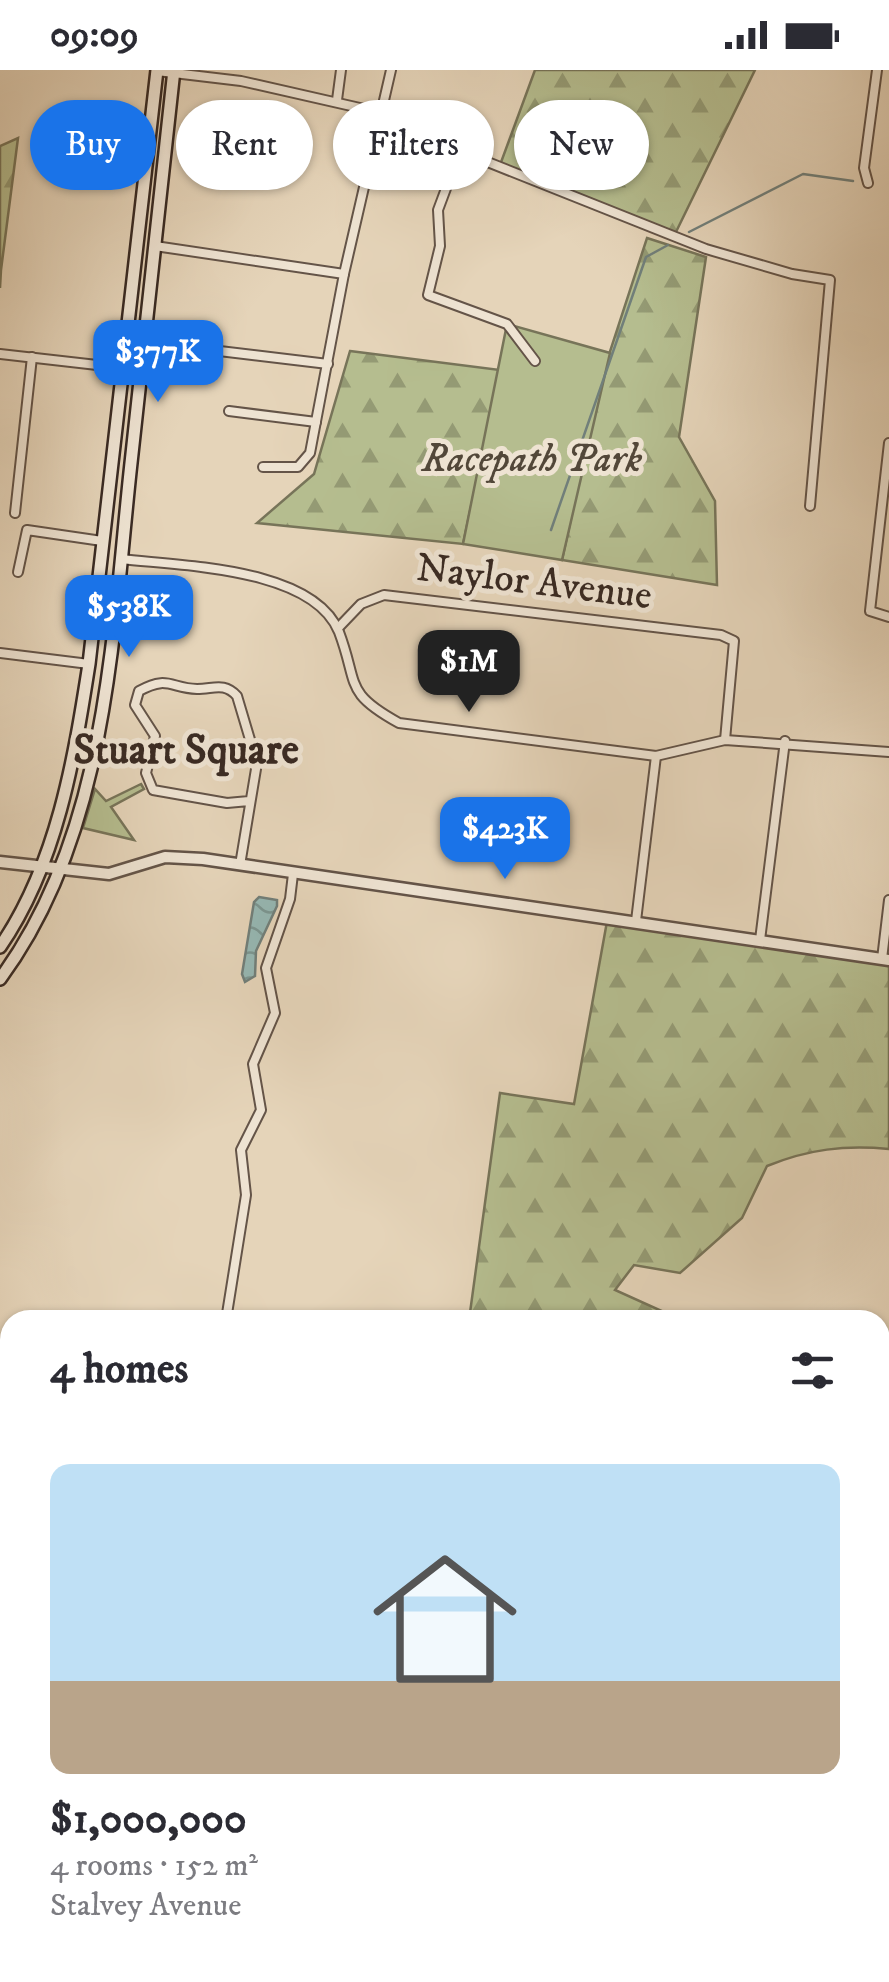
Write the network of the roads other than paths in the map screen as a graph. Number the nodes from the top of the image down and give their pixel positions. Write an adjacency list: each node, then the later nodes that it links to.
1 (157, 70): 6 (street); 21 (main road)
2 (242, 70): 7 (street)
3 (341, 70): 8 (street)
4 (391, 70): 9 (street)
5 (877, 70): 11 (street)
6 (174, 71): 7 (street); 14 (main road)
7 (241, 81): 8 (street)
8 (337, 100)
9 (385, 100)
10 (494, 165): 28 (street)
11 (868, 183)
12 (364, 190): 15 (street)
13 (445, 190): 19 (street)
14 (155, 246): 15 (street); 16 (main road)
15 (344, 274): 20 (street)
16 (144, 342): 20 (street); 22 (main road)
17 (0, 354): 18 (street)
18 (32, 357): 21 (street); 29 (street)
19 (535, 360)
20 (328, 364): 24 (street)
21 (121, 367): 22 (street); 30 (main road)
22 (141, 370): 31 (main road)
23 (229, 411): 24 (street)
24 (316, 422): 26 (street)
25 (889, 443): 27 (street)
26 (263, 467)
27 (886, 500): 33 (street)
28 (810, 506)
29 (15, 513)
30 (102, 541): 32 (street); 36 (main road)
31 (120, 559): 34 (street); 38 (main road)
32 (18, 572)
33 (889, 617)
34 (338, 628): 39 (street, Naylor Avenue); 42 (street)
35 (0, 653): 36 (street)
36 (90, 664): 37 (main road)
37 (80, 720): 38 (main road); 46 (main road)
38 (99, 728): 47 (main road)
39 (725, 740): 40 (street); 42 (street)
40 (785, 741): 41 (street); 51 (street)
41 (889, 752)
42 (656, 756): 50 (street)
43 (249, 800): 43 (street); 45 (street)
44 (0, 862): 46 (street)
45 (240, 865): 47 (street); 48 (street)
46 (42, 868): 47 (street); 52 (main road)
47 (59, 870): 54 (main road)
48 (293, 874): 50 (street); 55 (street)
49 (889, 900): 53 (street)
50 (636, 921): 51 (street)
51 (760, 940): 53 (street)
52 (0, 947)
53 (885, 960)
54 (0, 979)
55 (228, 1310)

